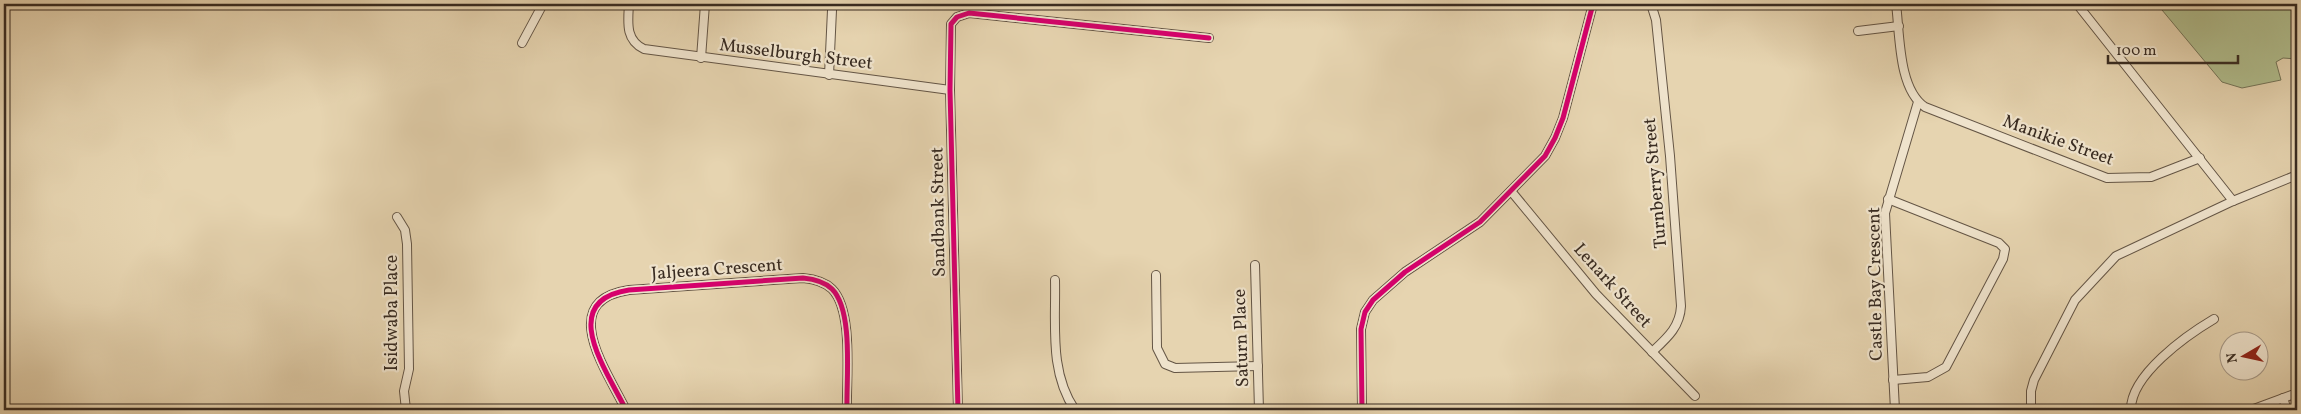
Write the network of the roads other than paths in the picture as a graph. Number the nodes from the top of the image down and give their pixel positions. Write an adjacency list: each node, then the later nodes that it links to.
1 (543, 4): 12 (street)
2 (629, 4): 13 (street, Musselburgh Street)
3 (705, 4): 13 (street)
4 (1593, 4): 19 (street)
5 (1651, 4): 27 (street, Turnberry Street)
6 (1896, 4): 9 (street)
7 (2077, 4): 17 (street)
8 (832, 10): 14 (street)
9 (1899, 26): 10 (street); 16 (street)
10 (1858, 31)
11 (1209, 38): 15 (street, Sandbank Street)
12 (522, 43)
13 (701, 58): 14 (street, Musselburgh Street)
14 (829, 75): 15 (street, Musselburgh Street)
15 (950, 90): 36 (street, Sandbank Street)
16 (1918, 102): 17 (street, Manikie Street); 20 (street, Castle Bay Crescent)
17 (2200, 158): 21 (street)
18 (2297, 175): 21 (street)
19 (1511, 191): 27 (street, Lenark Street); 39 (street)
20 (1888, 198): 29 (street, Castle Bay Crescent); 29 (street)
21 (2233, 201): 41 (street)
22 (397, 217): 33 (street, Isidwaba Place)
23 (1255, 265): 28 (street, Saturn Place)
24 (1156, 275): 28 (street)
25 (1055, 280): 37 (street)
26 (2214, 319): 42 (street)
27 (1652, 352): 31 (street, Lenark Street)
28 (1258, 366): 38 (street, Saturn Place)
29 (1894, 380): 40 (street, Castle Bay Crescent)
30 (2297, 392): 32 (street)
31 (1695, 396)
32 (2283, 398): 43 (street); 44 (street)
33 (406, 410)
34 (626, 410): 35 (street, Jaljeera Crescent)
35 (847, 410)
36 (957, 410)
37 (1075, 410)
38 (1259, 410)
39 (1362, 410)
40 (1895, 410)
41 (2031, 410)
42 (2131, 410)
43 (2251, 410)
44 (2287, 410)

